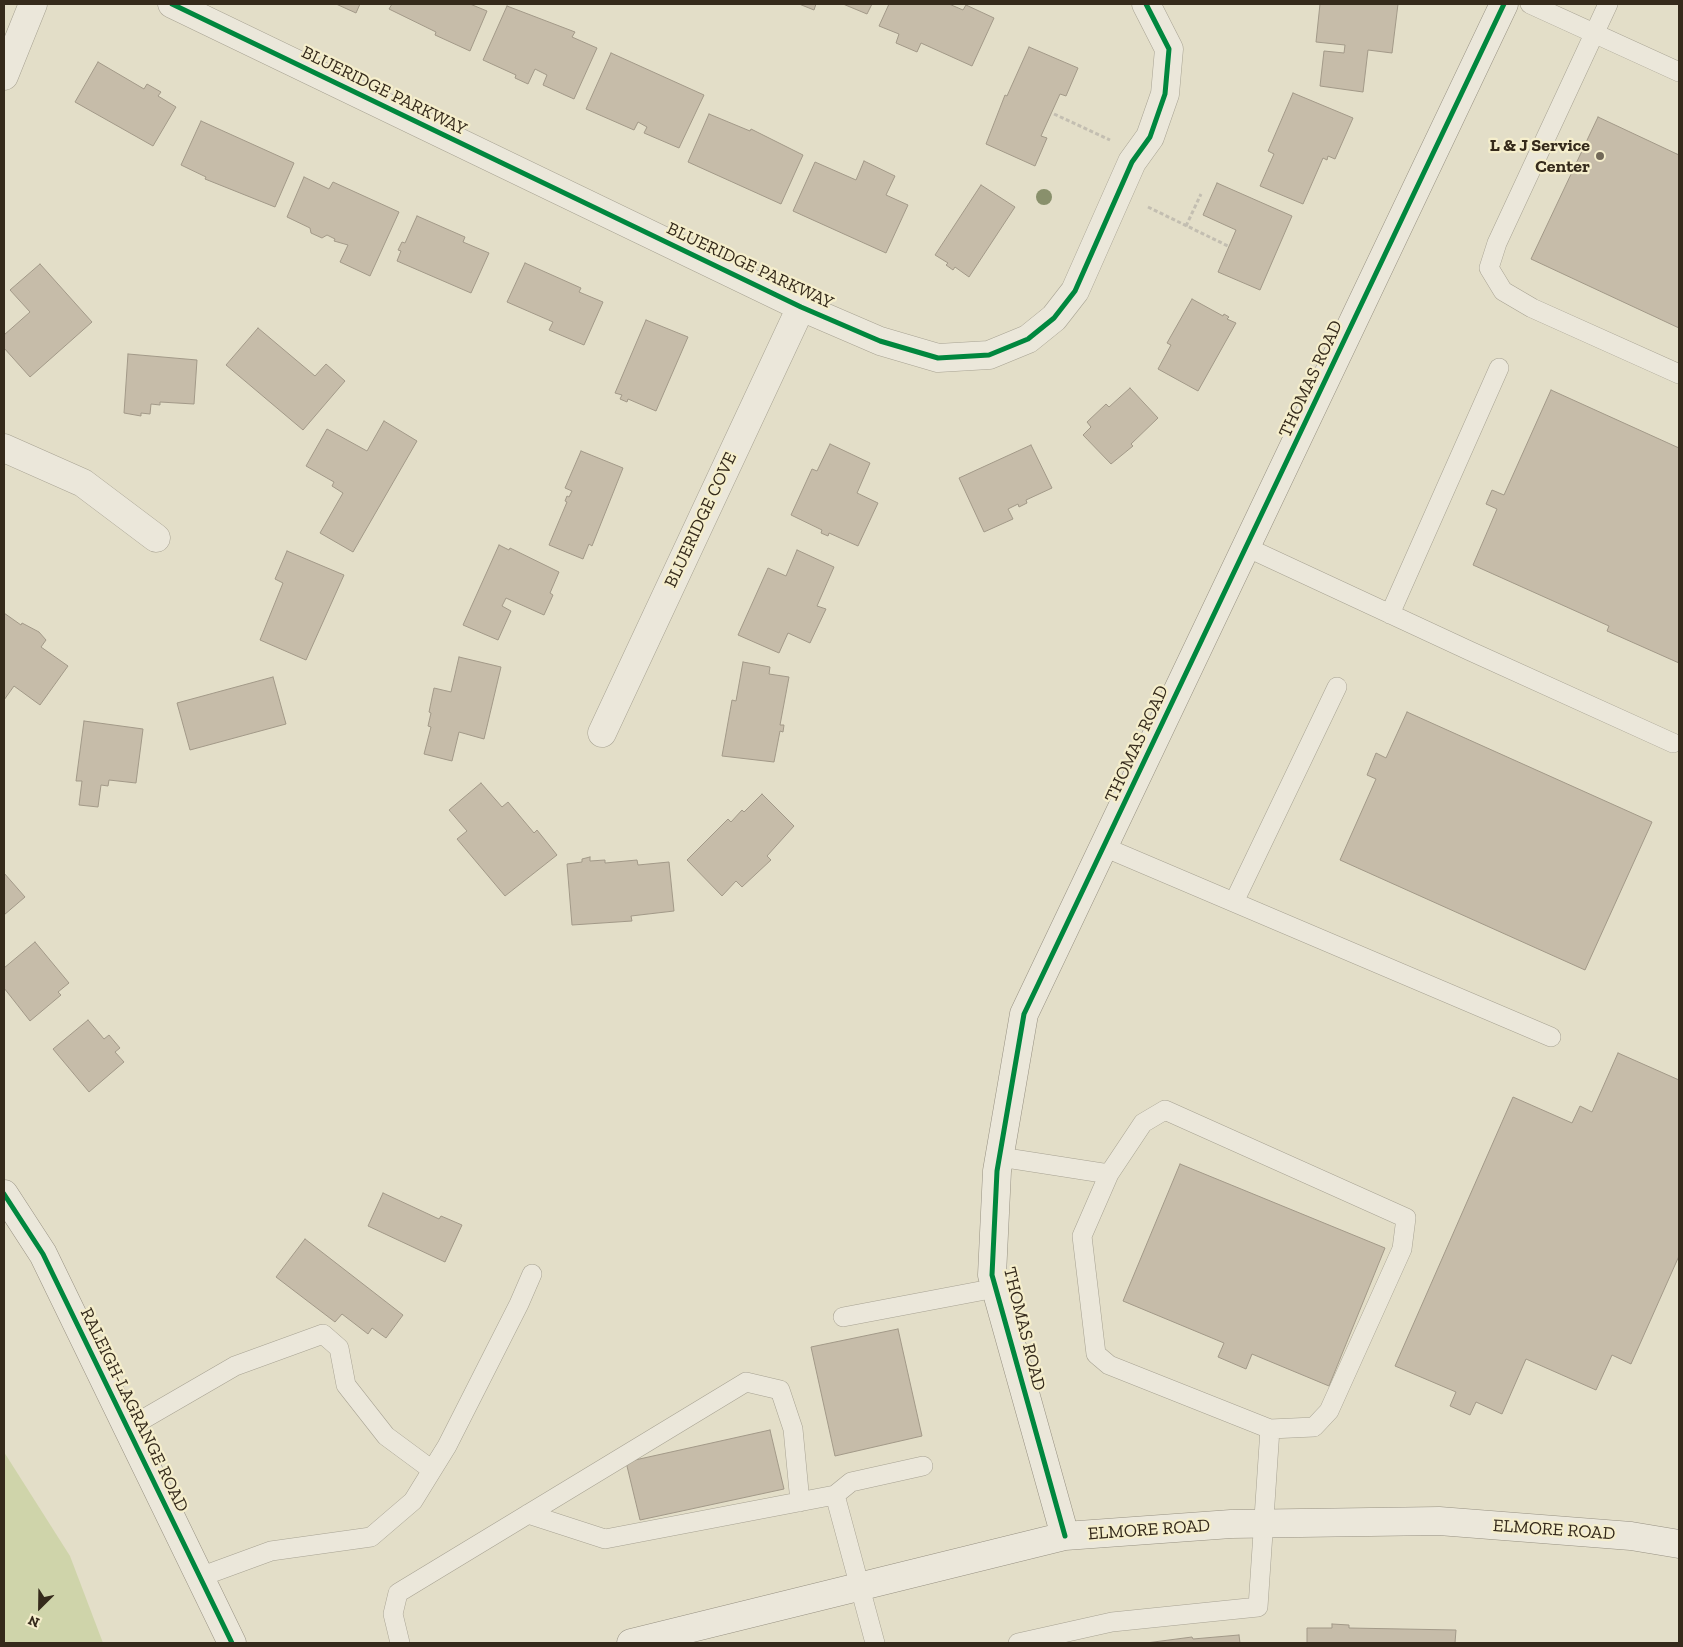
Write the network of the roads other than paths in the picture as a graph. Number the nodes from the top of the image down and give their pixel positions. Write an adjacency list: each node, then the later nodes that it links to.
1 (33, 4): 9 (street)
2 (172, 4): 10 (street, BLUERIDGE PARKWAY)
3 (1146, 4): 10 (street, BLUERIDGE PARKWAY)
4 (1504, 4): 15 (street, THOMAS ROAD)
5 (1530, 4): 7 (lane)
6 (1608, 4): 7 (lane)
7 (1593, 33): 8 (lane); 12 (lane)
8 (1679, 72)
9 (4, 76)
10 (801, 307): 18 (street, BLUERIDGE COVE)
11 (1499, 368): 16 (lane)
12 (1679, 374)
13 (4, 448): 14 (street)
14 (156, 538)
15 (1246, 546): 16 (lane); 20 (street, THOMAS ROAD)
16 (1390, 614): 19 (lane)
17 (1337, 687): 21 (lane)
18 (602, 733)
19 (1673, 743)
20 (1104, 847): 21 (lane); 23 (street, THOMAS ROAD)
21 (1234, 902): 22 (lane)
22 (1551, 1037)
23 (1000, 1157): 24 (lane); 27 (street, THOMAS ROAD)
24 (1109, 1174): 30 (lane); 30 (lane)
25 (4, 1194): 29 (street, RALEIGH-LAGRANGE ROAD)
26 (532, 1274): 32 (lane)
27 (996, 1288): 28 (lane); 37 (street, THOMAS ROAD)
28 (844, 1317)
29 (128, 1428): 32 (lane); 39 (street, RALEIGH-LAGRANGE ROAD)
30 (1270, 1429): 36 (lane)
31 (923, 1466): 33 (lane)
32 (432, 1470): 39 (lane)
33 (835, 1495): 34 (lane); 40 (lane)
34 (800, 1502): 35 (lane); 35 (lane)
35 (528, 1514): 42 (lane)
36 (1262, 1524): 37 (street, ELMORE ROAD); 38 (street, ELMORE ROAD); 45 (lane)
37 (1065, 1536): 40 (street, ELMORE ROAD)
38 (1679, 1544)
39 (200, 1577): 41 (street, RALEIGH-LAGRANGE ROAD)
40 (860, 1587): 43 (street, ELMORE ROAD); 44 (lane)
41 (232, 1643)
42 (400, 1643)
43 (632, 1643)
44 (875, 1643)
45 (1018, 1643)

